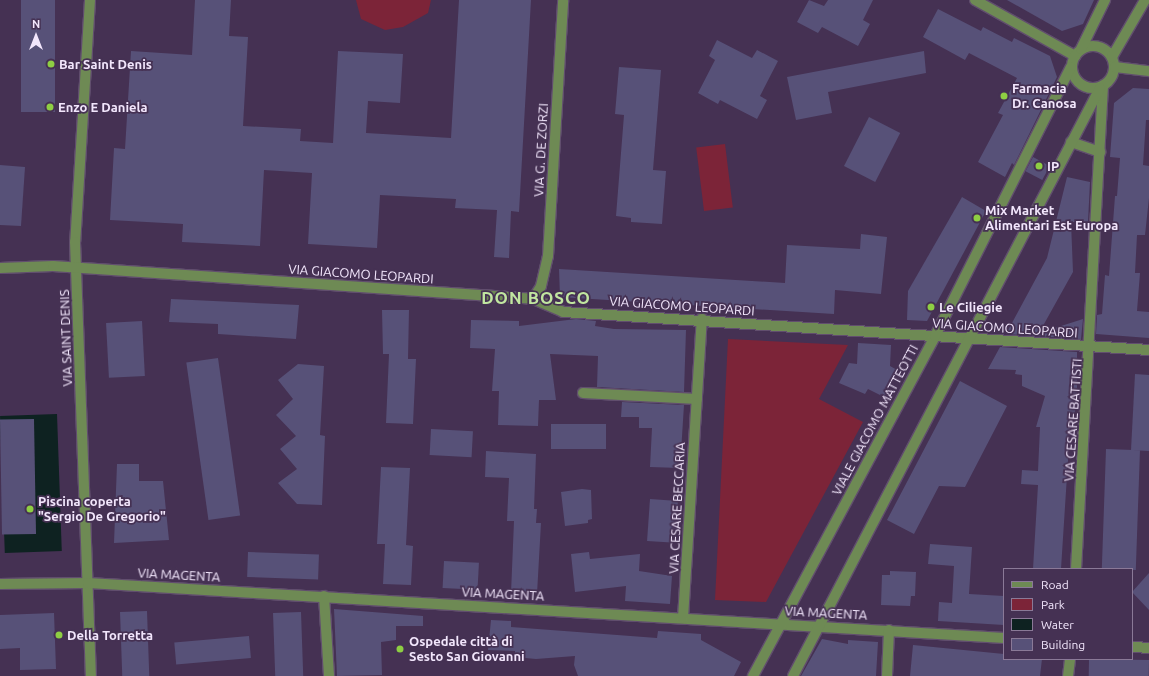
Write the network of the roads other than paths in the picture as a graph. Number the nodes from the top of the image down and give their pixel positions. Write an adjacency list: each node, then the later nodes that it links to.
1 (90, 0): 15 (street, VIA SAINT DENIS)
2 (563, 0): 16 (street, VIA G. DE ZORZI)
3 (975, 0): 6 (street)
4 (1105, 0): 6 (street)
5 (1145, 0): 7 (street)
6 (1078, 52): 7 (street); 8 (street)
7 (1112, 57): 9 (street)
8 (1071, 67): 11 (street); 18 (street, VIALE GIACOMO MATTEOTTI)
9 (1115, 67): 10 (street); 11 (street)
10 (1149, 71)
11 (1102, 87): 12 (street); 13 (street, VIA CESARE BATTISTI)
12 (1071, 142): 13 (street); 19 (street)
13 (1100, 152): 20 (street, VIA CESARE BATTISTI)
14 (0, 268): 15 (street, VIA GIACOMO LEOPARDI)
15 (76, 268): 16 (street, VIA GIACOMO LEOPARDI); 25 (street, VIA SAINT DENIS)
16 (533, 299): 17 (street, VIA GIACOMO LEOPARDI)
17 (702, 320): 18 (street, VIA GIACOMO LEOPARDI); 23 (street, VIA CESARE BECCARIA)
18 (935, 336): 19 (street, VIA GIACOMO LEOPARDI); 29 (street, VIALE GIACOMO MATTEOTTI)
19 (969, 338): 20 (street, VIA GIACOMO LEOPARDI); 30 (street)
20 (1091, 347): 21 (street, VIA GIACOMO LEOPARDI); 24 (street, VIA CESARE BATTISTI)
21 (1149, 350)
22 (582, 393): 23 (street)
23 (697, 399): 28 (street, VIA CESARE BECCARIA)
24 (1076, 568)
25 (88, 582): 26 (street, VIA MAGENTA); 27 (street, VIA MAGENTA); 36 (street, VIA SAINT DENIS)
26 (0, 584)
27 (324, 596): 28 (street, VIA MAGENTA); 37 (street)
28 (683, 618): 29 (street, VIA MAGENTA)
29 (781, 623): 30 (street, VIA MAGENTA); 38 (street, VIALE GIACOMO MATTEOTTI)
30 (820, 625): 31 (street, VIA MAGENTA); 39 (street)
31 (889, 630): 32 (street, VIA MAGENTA); 40 (street)
32 (1003, 638)
33 (1133, 647): 34 (street)
34 (1149, 648)
35 (1070, 660): 41 (street)
36 (91, 676)
37 (329, 676)
38 (753, 676)
39 (793, 676)
40 (886, 676)
41 (1068, 676)

